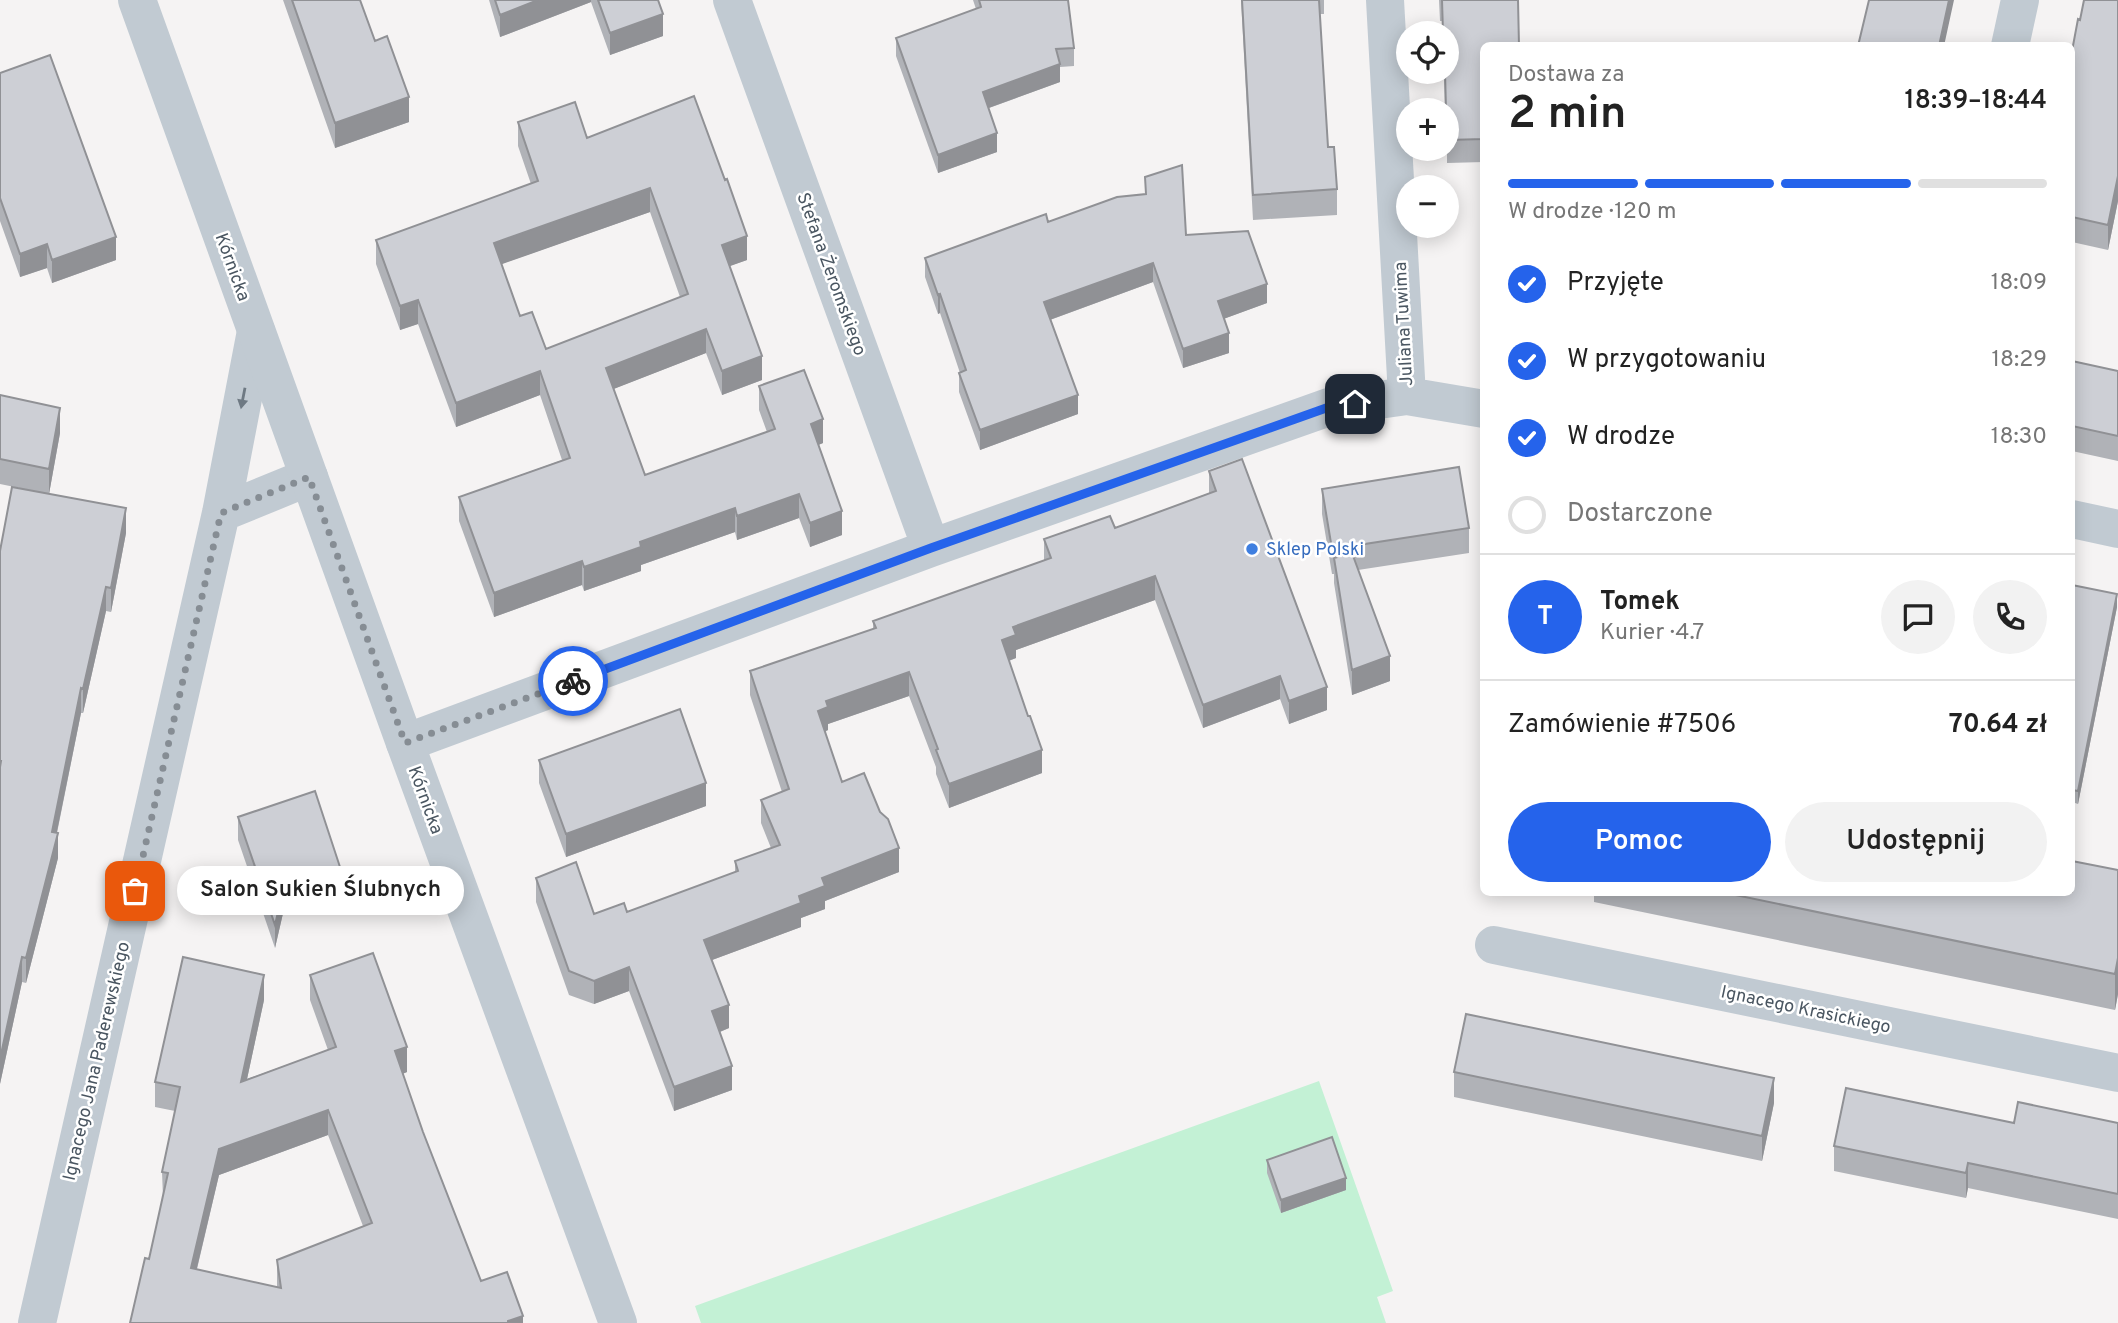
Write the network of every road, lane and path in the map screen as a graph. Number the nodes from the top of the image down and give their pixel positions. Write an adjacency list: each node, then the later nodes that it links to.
1 (137, 0): 6 (street, Kórnicka)
2 (732, 0): 13 (street, Stefana Żeromskiego)
3 (1385, 0): 7 (street, Juliana Tuwima)
4 (2020, 0): 5 (street)
5 (2011, 42)
6 (256, 331): 9 (street, Kórnicka); 10 (street, Ignacego Jana Paderewskiego, one-way to 10)
7 (1407, 396): 8 (street); 13 (street)
8 (1480, 408)
9 (309, 477): 10 (street); 14 (street, Kórnicka)
10 (221, 513): 17 (street, Ignacego Jana Paderewskiego)
11 (2075, 520): 12 (street)
12 (2118, 529)
13 (931, 548): 14 (street)
14 (405, 743): 18 (street, Kórnicka)
15 (1494, 945): 16 (street, Ignacego Krasickiego)
16 (2118, 1073)
17 (37, 1323)
18 (618, 1323)

